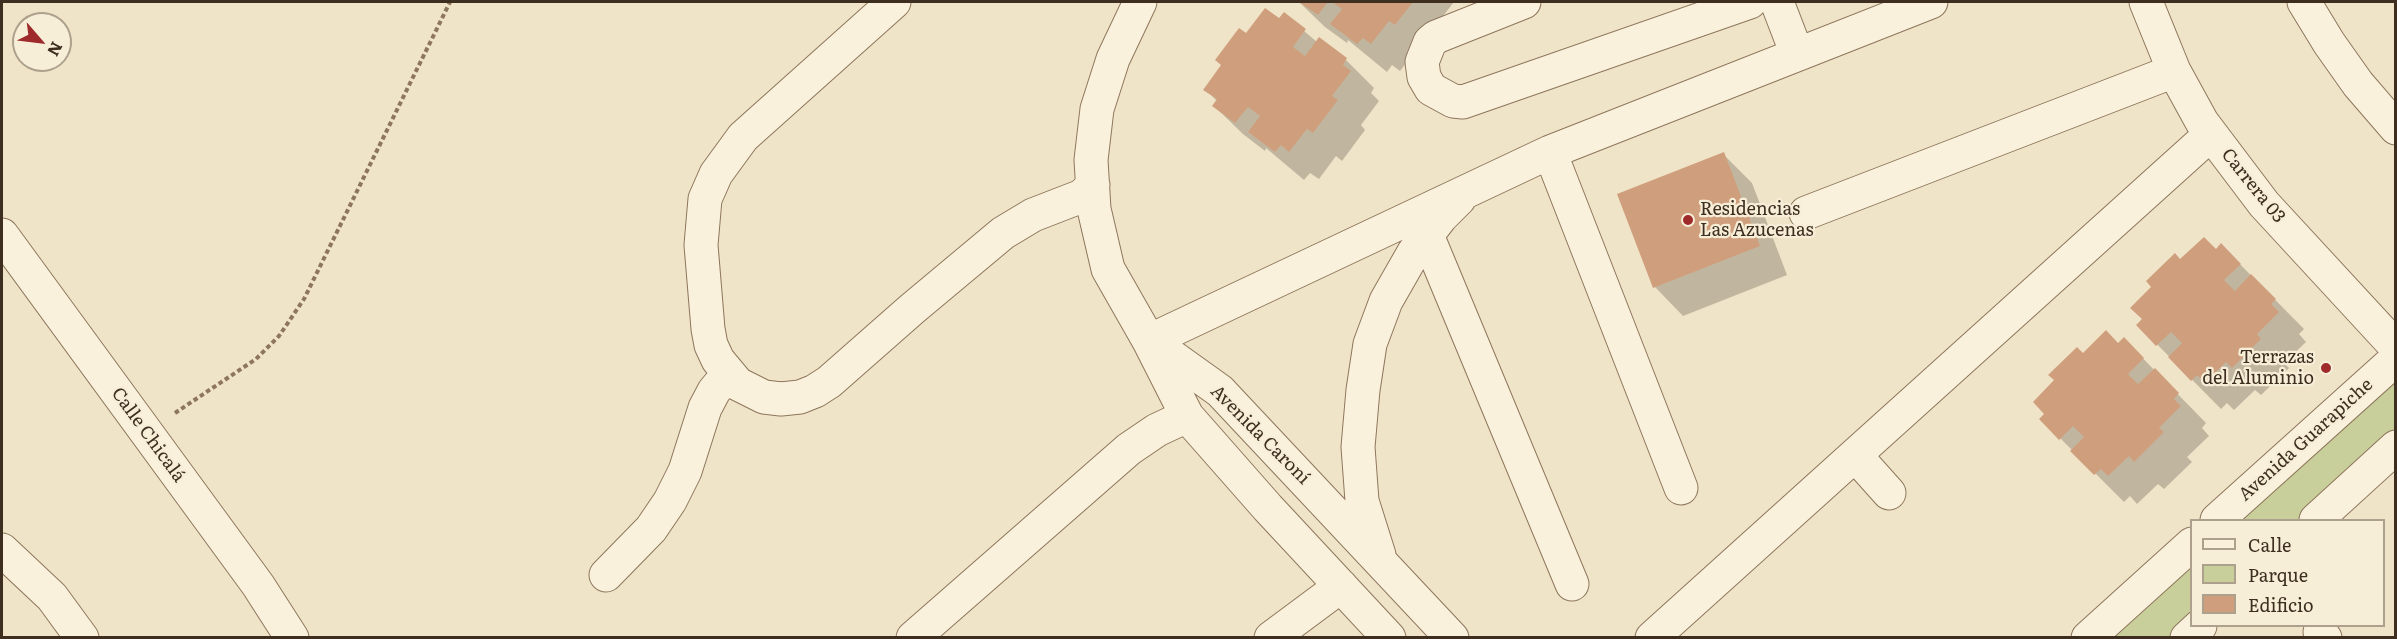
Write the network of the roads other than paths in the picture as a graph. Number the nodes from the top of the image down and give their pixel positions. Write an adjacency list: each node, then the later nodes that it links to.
1 (894, 2): 22 (street)
2 (1140, 2): 14 (street)
3 (1524, 2): 4 (street)
4 (1750, 2)
5 (1777, 2): 9 (street)
6 (1931, 2): 9 (street)
7 (2146, 2): 10 (street, Carrera 03)
8 (2304, 2): 11 (street)
9 (1797, 54): 13 (street)
10 (2174, 71): 12 (street, Carrera 03); 16 (street)
11 (2396, 128)
12 (2211, 134): 20 (street, Carrera 03); 25 (street)
13 (1550, 152): 15 (street); 26 (street)
14 (1093, 185): 19 (street); 22 (street)
15 (1469, 189): 18 (street); 19 (street)
16 (1806, 213)
17 (2, 235): 38 (street, Calle Chicalá)
18 (1427, 235): 32 (street); 34 (street)
19 (1149, 340): 23 (street, Avenida Caroní); 32 (street, Avenida Caroní)
20 (2396, 347)
21 (2396, 359): 28 (street, Avenida Guarapiche)
22 (728, 374): 33 (street)
23 (1187, 416): 35 (street, Avenida Caroní); 39 (street)
24 (2396, 447): 29 (street)
25 (1855, 455): 27 (street); 43 (street)
26 (1681, 488)
27 (1889, 493)
28 (2218, 519)
29 (2317, 519)
30 (2190, 546): 44 (street)
31 (2, 550): 37 (street)
32 (1382, 562): 42 (street, Avenida Caroní)
33 (606, 575)
34 (1572, 584)
35 (1341, 586): 40 (street); 41 (street, Avenida Caroní)
36 (2199, 627): 45 (street)
37 (82, 638)
38 (292, 638)
39 (914, 638)
40 (1271, 638)
41 (1389, 638)
42 (1452, 638)
43 (1652, 638)
44 (2088, 638)
45 (2187, 638)

